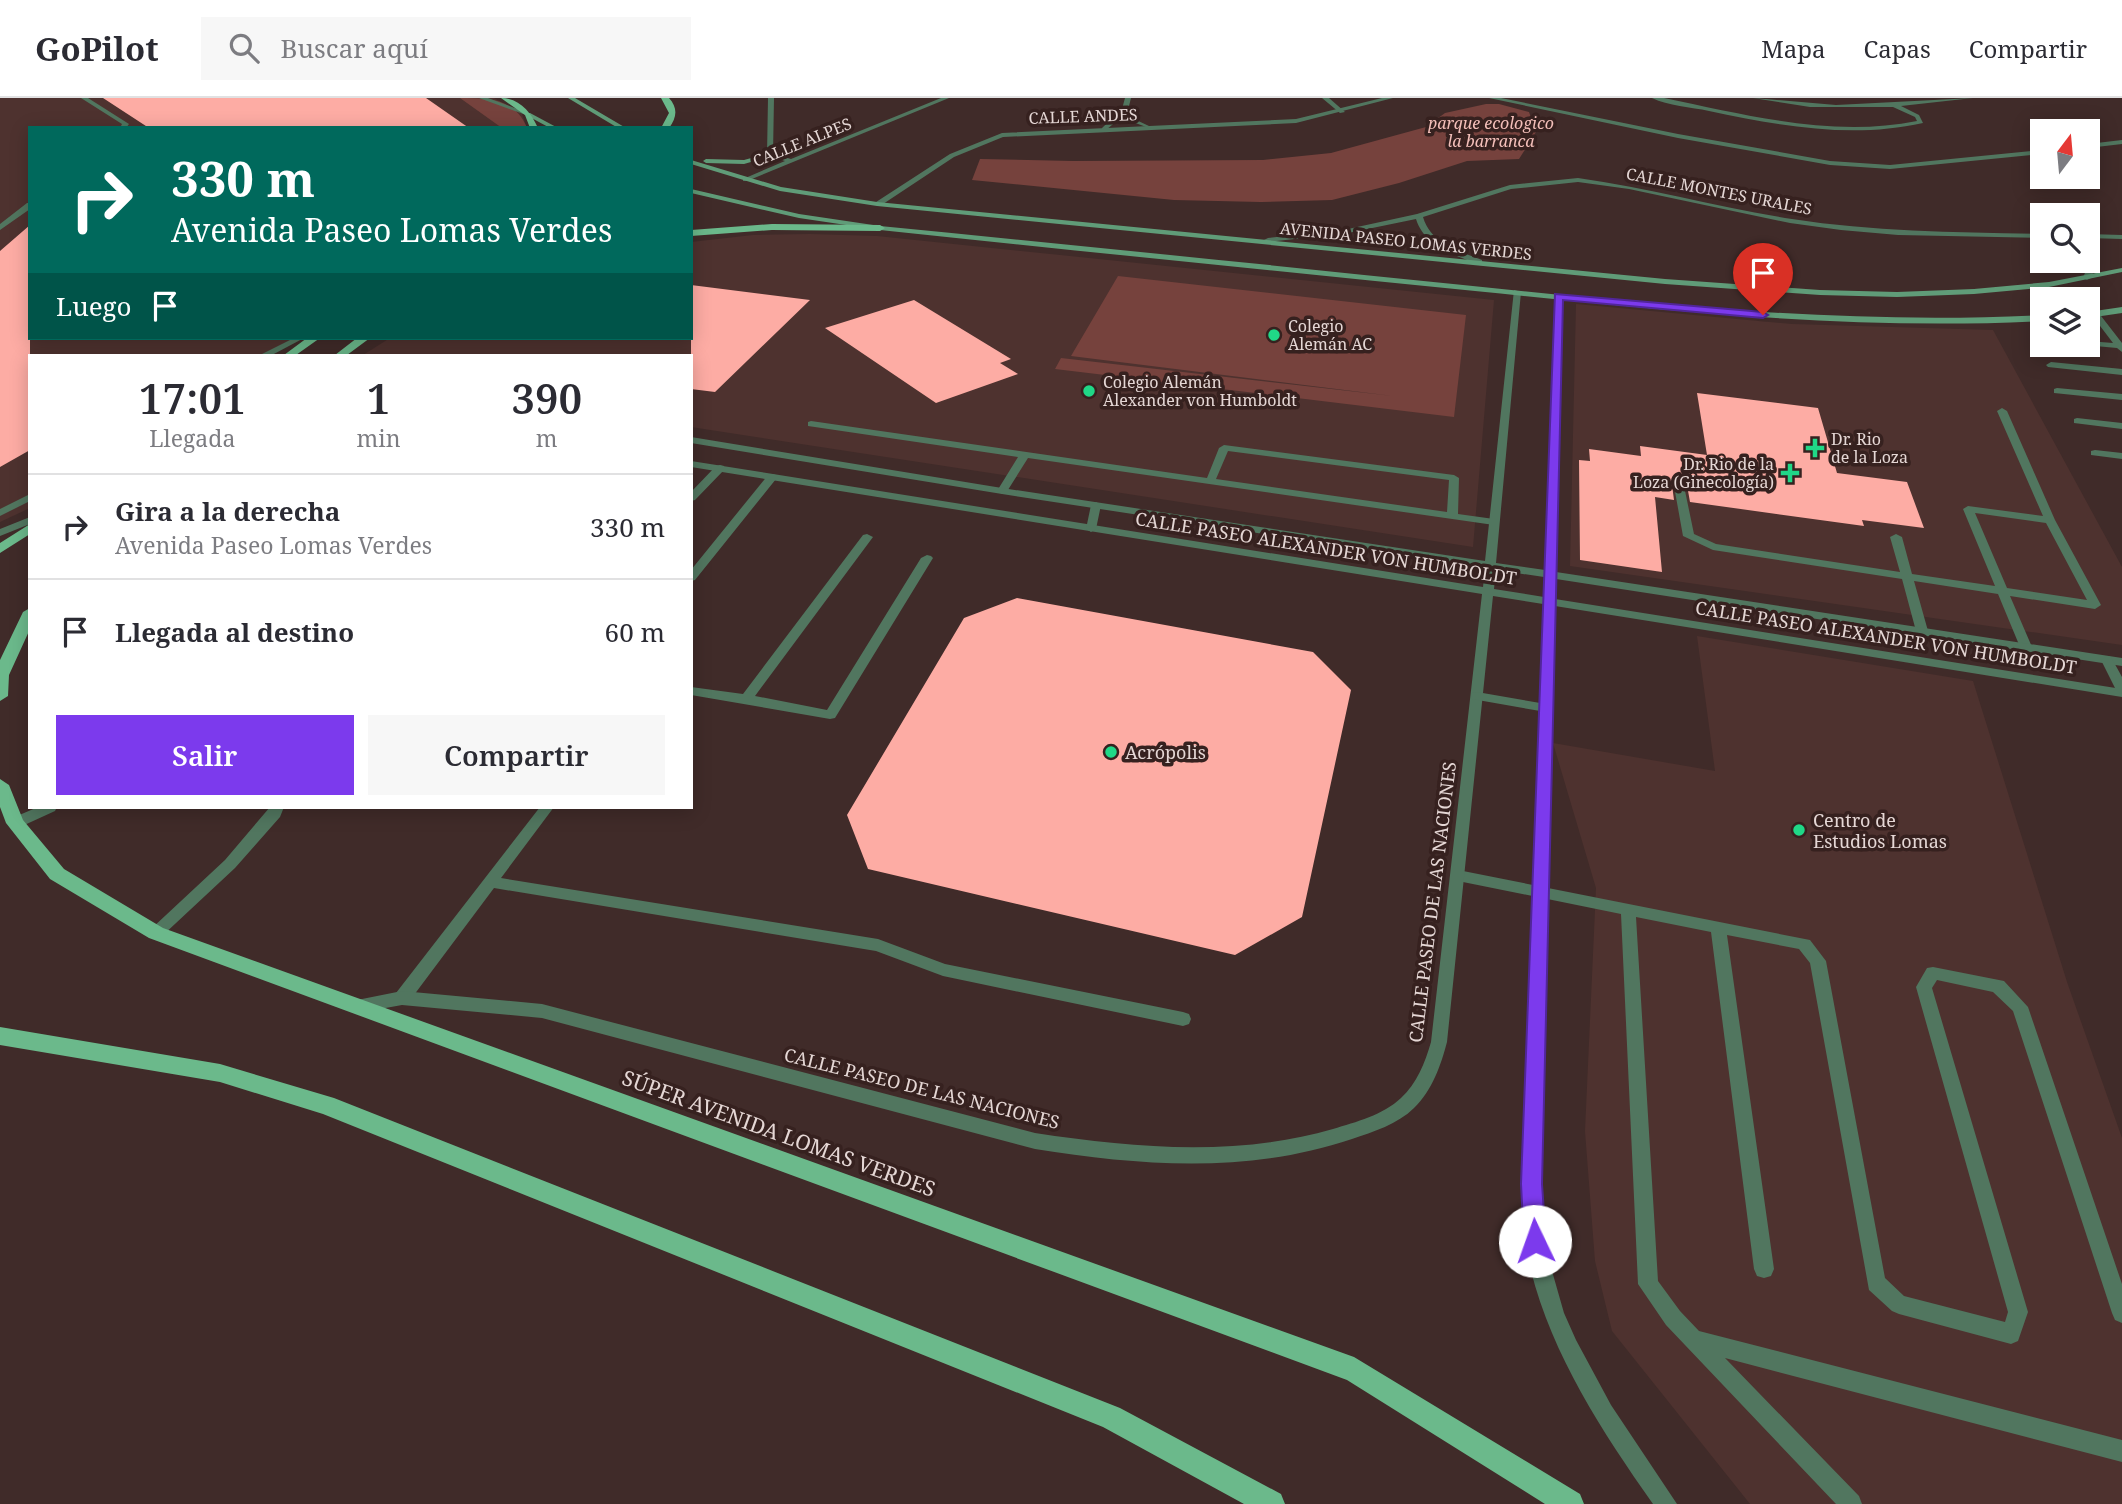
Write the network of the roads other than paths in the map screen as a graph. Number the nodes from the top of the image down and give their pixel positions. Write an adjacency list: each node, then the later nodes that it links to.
1 (84, 98): 20 (street)
2 (482, 98): 19 (street)
3 (505, 98): 19 (main road)
4 (571, 98): 23 (main road)
5 (665, 98): 24 (main road)
6 (771, 98): 30 (street)
7 (946, 98): 33 (street, CALLE ALPES)
8 (1128, 98): 17 (street)
9 (1325, 98): 18 (street)
10 (1390, 98): 18 (street, CALLE ANDES)
11 (1492, 98): 29 (street)
12 (1655, 98): 16 (street)
13 (1756, 98): 15 (street)
14 (1970, 98): 16 (street)
15 (1771, 99): 16 (street)
16 (1895, 106)
17 (1125, 110): 25 (street); 26 (street)
18 (1342, 112): 25 (street, CALLE ANDES)
19 (528, 114): 21 (main road); 22 (main road)
20 (124, 126)
21 (533, 126)
22 (551, 126)
23 (620, 126)
24 (667, 126)
25 (1147, 127): 26 (street, CALLE ANDES)
26 (1104, 129): 36 (street, CALLE ANDES)
27 (2122, 142): 28 (street)
28 (2100, 145)
29 (2030, 153)
30 (770, 155): 31 (main road); 33 (street)
31 (693, 160)
32 (693, 161): 34 (main road, AVENIDA PASEO LOMAS VERDES)
33 (792, 161): 34 (street, CALLE ALPES)
34 (745, 180): 36 (main road, AVENIDA PASEO LOMAS VERDES)
35 (693, 191): 40 (main road)
36 (877, 204): 47 (main road, AVENIDA PASEO LOMAS VERDES)
37 (28, 207): 39 (street)
38 (1419, 216): 42 (street, CALLE MONTES URALES); 47 (street, CALLE MONTES URALES); 48 (street)
39 (0, 228)
40 (880, 228): 41 (main road); 52 (main road)
41 (693, 233)
42 (2017, 235): 43 (street, CALLE MONTES URALES); 46 (street, CALLE MONTES URALES)
43 (2030, 236)
44 (2100, 236): 45 (street)
45 (2122, 237)
46 (2030, 238)
47 (1268, 240): 48 (main road, AVENIDA PASEO LOMAS VERDES)
48 (1479, 262): 51 (main road, AVENIDA PASEO LOMAS VERDES)
49 (2122, 270): 51 (main road, AVENIDA PASEO LOMAS VERDES)
50 (2089, 273): 51 (street)
51 (2087, 278)
52 (1517, 292): 53 (main road); 91 (street, CALLE PASEO DE LAS NACIONES)
53 (1559, 296): 56 (main road); 100 (street)
54 (2122, 310): 55 (main road)
55 (2100, 313)
56 (2030, 319)
57 (2100, 324): 62 (street)
58 (296, 340): 63 (street)
59 (311, 340): 64 (main road)
60 (361, 340): 65 (main road)
61 (2100, 345): 62 (street)
62 (2121, 347)
63 (267, 354)
64 (290, 354)
65 (341, 354)
66 (2051, 365): 67 (street)
67 (2122, 372)
68 (2057, 391): 69 (street)
69 (2122, 397)
70 (2002, 411): 89 (street)
71 (2077, 421): 73 (street)
72 (811, 424): 76 (street)
73 (2122, 426)
74 (693, 440): 83 (street, CALLE PASEO ALEXANDER VON HUMBOLDT)
75 (2095, 453): 77 (street)
76 (1024, 456): 81 (street); 83 (street)
77 (2122, 456)
78 (693, 464): 79 (street, CALLE PASEO ALEXANDER VON HUMBOLDT)
79 (720, 468): 80 (street, CALLE PASEO ALEXANDER VON HUMBOLDT); 84 (street)
80 (772, 477): 93 (street, CALLE PASEO ALEXANDER VON HUMBOLDT); 101 (street)
81 (1210, 482): 88 (street); 88 (street)
82 (1679, 486): 102 (street)
83 (1002, 491): 86 (street, CALLE PASEO ALEXANDER VON HUMBOLDT)
84 (693, 494)
85 (28, 498): 87 (street)
86 (1096, 505): 93 (street); 99 (street, CALLE PASEO ALEXANDER VON HUMBOLDT)
87 (0, 513)
88 (1452, 516): 91 (street)
89 (2050, 520): 104 (street); 104 (street)
90 (28, 521): 94 (street)
91 (1494, 522): 99 (street, CALLE PASEO DE LAS NACIONES)
92 (28, 529): 97 (main road)
93 (1091, 529): 103 (street, CALLE PASEO ALEXANDER VON HUMBOLDT)
94 (0, 533)
95 (867, 537): 115 (street)
96 (1896, 537): 102 (street)
97 (0, 549)
98 (927, 558): 115 (street)
99 (1491, 565): 100 (street, CALLE PASEO ALEXANDER VON HUMBOLDT); 103 (street, CALLE PASEO DE LAS NACIONES)
100 (1549, 574): 105 (street); 107 (street, CALLE PASEO ALEXANDER VON HUMBOLDT)
101 (693, 576)
102 (1906, 577): 104 (street); 107 (street)
103 (1488, 591): 105 (street, CALLE PASEO ALEXANDER VON HUMBOLDT); 114 (street, CALLE PASEO DE LAS NACIONES)
104 (2002, 592): 108 (street)
105 (1549, 600): 112 (street, CALLE PASEO ALEXANDER VON HUMBOLDT); 116 (street)
106 (28, 616): 113 (main road)
107 (1922, 631): 108 (street, CALLE PASEO ALEXANDER VON HUMBOLDT)
108 (2026, 647): 109 (street, CALLE PASEO ALEXANDER VON HUMBOLDT)
109 (2107, 660): 110 (street, CALLE PASEO ALEXANDER VON HUMBOLDT); 112 (street)
110 (2122, 662)
111 (693, 691): 115 (street)
112 (2122, 692)
113 (0, 696)
114 (1477, 696): 116 (street); 122 (street, CALLE PASEO DE LAS NACIONES)
115 (746, 699)
116 (1546, 708): 124 (street)
117 (0, 785): 121 (main road, SÚPER AVENIDA LOMAS VERDES)
118 (46, 809): 121 (street)
119 (276, 809): 127 (street)
120 (545, 809): 123 (street)
121 (15, 823): 127 (main road, SÚPER AVENIDA LOMAS VERDES)
122 (1458, 876): 124 (street); 128 (street, CALLE PASEO DE LAS NACIONES)
123 (490, 882): 128 (street); 130 (street)
124 (1539, 891): 125 (street); 138 (street)
125 (1628, 908): 126 (street); 134 (street)
126 (1718, 926): 132 (street); 133 (street)
127 (156, 933): 129 (main road, SÚPER AVENIDA LOMAS VERDES)
128 (401, 998): 129 (street, CALLE PASEO DE LAS NACIONES)
129 (358, 1006): 137 (main road, SÚPER AVENIDA LOMAS VERDES)
130 (1183, 1019)
131 (0, 1036): 136 (main road)
132 (1764, 1269)
133 (2122, 1313)
134 (1695, 1340): 135 (street); 139 (street)
135 (2122, 1451)
136 (1271, 1504)
137 (1570, 1504)
138 (1666, 1504)
139 (1851, 1504)

